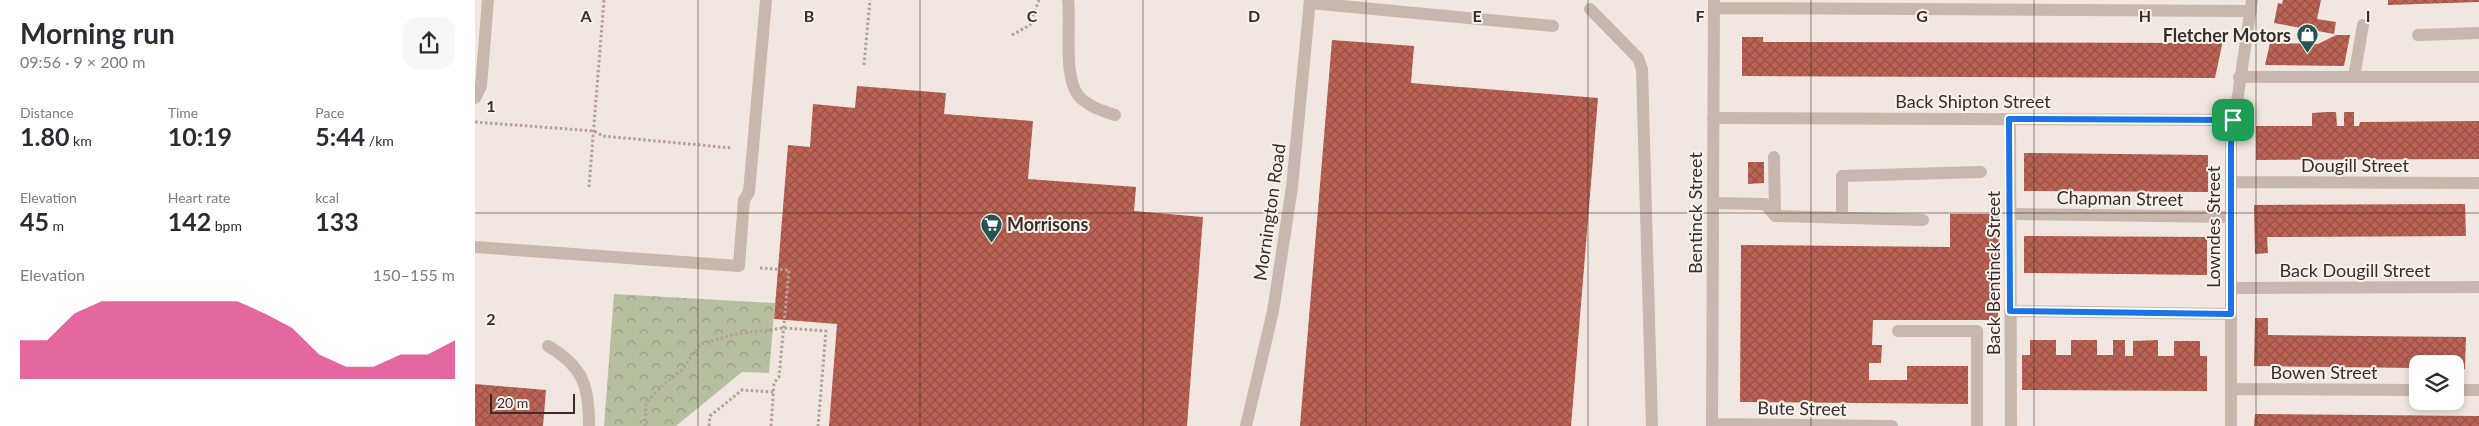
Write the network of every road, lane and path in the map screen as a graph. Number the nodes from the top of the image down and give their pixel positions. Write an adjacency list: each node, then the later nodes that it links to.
1 (488, 0): 21 (street)
2 (604, 0): 27 (path)
3 (766, 0): 28 (street)
4 (870, 0): 17 (path)
5 (1039, 0): 15 (path)
6 (1068, 0): 22 (street)
7 (1310, 2): 13 (street); 60 (street, Mornington Road)
8 (1714, 4): 9 (street); 23 (street, Bentinck Street)
9 (2131, 5): 10 (street)
10 (2252, 6): 18 (street, Lowndes Street)
11 (1591, 8): 61 (street)
12 (2363, 25): 19 (street)
13 (1553, 26)
14 (2479, 32): 16 (street)
15 (1012, 35)
16 (2418, 36)
17 (864, 65)
18 (2239, 77): 19 (street); 25 (street, Lowndes Street)
19 (2354, 77): 20 (street)
20 (2479, 77)
21 (475, 98)
22 (1115, 115)
23 (1713, 118): 24 (street, Back Shipton Street); 34 (street, Bentinck Street)
24 (2009, 119): 25 (street, Back Shipton Street); 35 (street, Back Bentinck Street)
25 (2233, 120): 31 (street, Lowndes Street)
26 (475, 122): 27 (path)
27 (594, 131): 28 (path); 33 (path)
28 (752, 150): 41 (street)
29 (1774, 156): 36 (street)
30 (1981, 172): 38 (street)
31 (2231, 182): 32 (street, Dougill Street); 37 (street, Lowndes Street)
32 (2479, 183)
33 (589, 187)
34 (1713, 203): 36 (street); 54 (street, Bentinck Street)
35 (2010, 214): 37 (street, Chapman Street); 44 (street, Back Bentinck Street)
36 (1775, 216): 38 (street)
37 (2231, 217): 43 (street, Lowndes Street)
38 (1842, 218): 39 (street)
39 (1923, 220)
40 (475, 247): 41 (street)
41 (739, 266): 46 (path)
42 (2479, 287): 43 (street, Back Dougill Street)
43 (2231, 288): 45 (street, Lowndes Street)
44 (2010, 311): 45 (street); 65 (street, Back Bentinck Street)
45 (2231, 314): 49 (street, Lowndes Street)
46 (784, 328): 53 (path); 56 (path); 59 (path)
47 (1898, 331): 64 (street)
48 (548, 346): 55 (street)
49 (2231, 389): 50 (street, Bowen Street); 66 (street, Lowndes Street)
50 (2409, 390)
51 (2464, 390): 52 (street)
52 (2479, 390)
53 (773, 392): 57 (path); 58 (path)
54 (1712, 425): 62 (street, Bute Street)
55 (589, 426)
56 (645, 426)
57 (709, 426)
58 (771, 426)
59 (818, 426)
60 (1246, 426)
61 (1652, 426)
62 (1830, 426): 63 (street, Bute Street)
63 (1892, 426)
64 (1977, 426)
65 (2011, 426)
66 (2231, 426)

